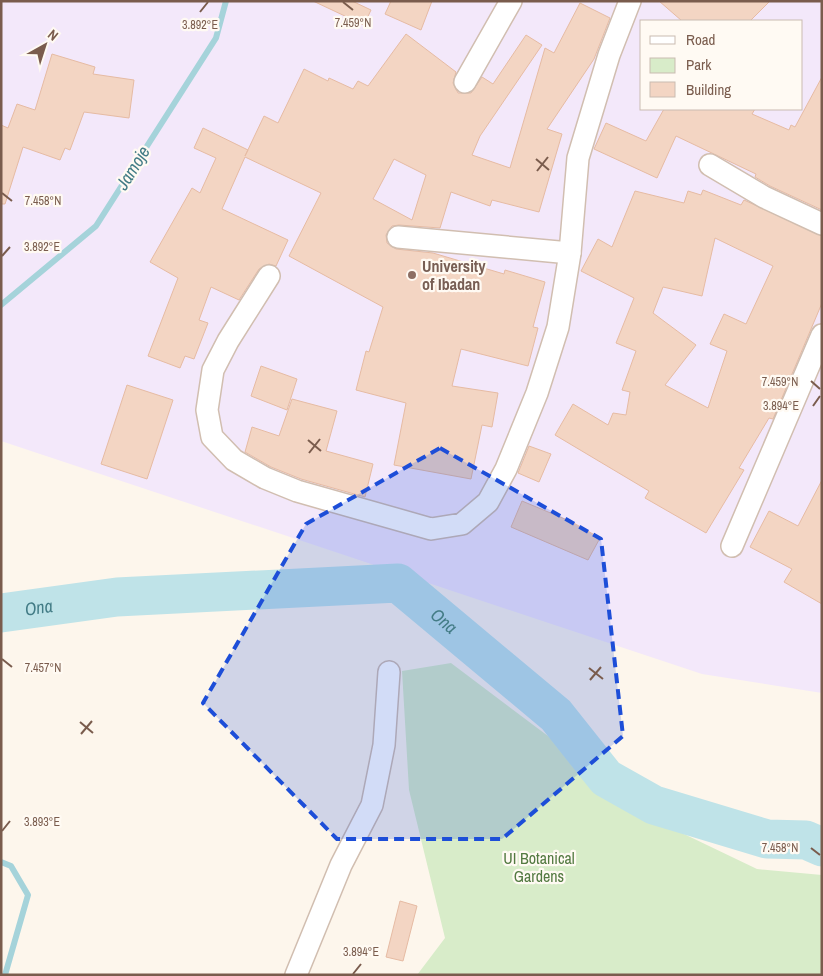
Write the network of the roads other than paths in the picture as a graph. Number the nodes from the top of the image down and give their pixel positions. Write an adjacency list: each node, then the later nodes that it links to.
1 (511, 1): 3 (street)
2 (630, 1): 7 (street)
3 (465, 82)
4 (710, 165): 5 (street)
5 (822, 224)
6 (398, 237): 7 (street)
7 (570, 253): 8 (street)
8 (269, 276)
9 (822, 335): 10 (street)
10 (732, 546)
11 (389, 672): 12 (street)
12 (296, 975)

